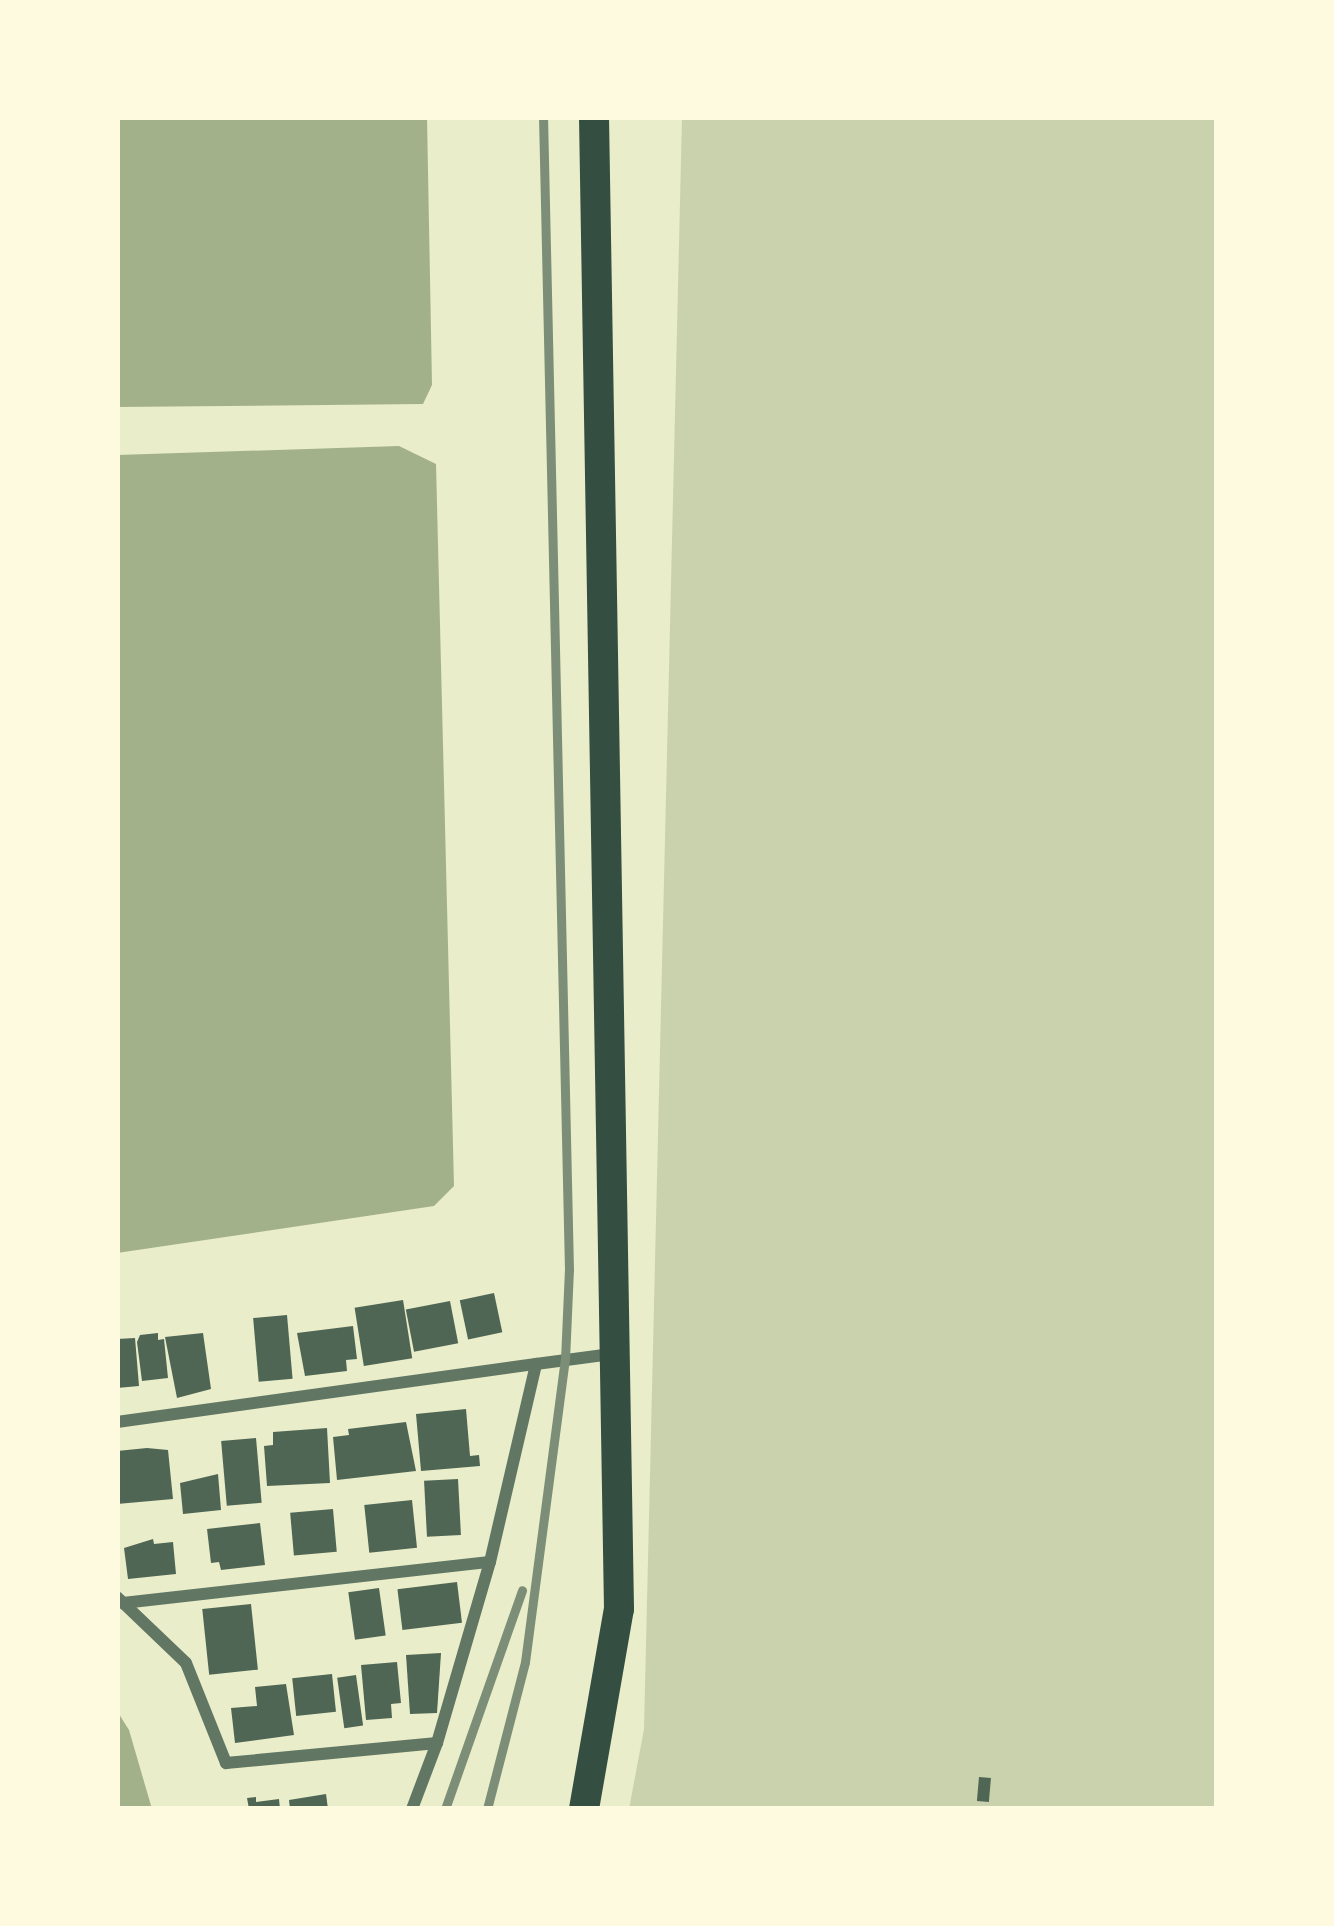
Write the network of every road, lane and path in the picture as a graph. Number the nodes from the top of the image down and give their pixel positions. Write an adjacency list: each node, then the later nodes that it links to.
1 (594, 117): 2 (main road)
2 (614, 1354): 3 (street); 9 (main road)
3 (536, 1364): 4 (street); 5 (street)
4 (117, 1422)
5 (490, 1562): 6 (street); 7 (street)
6 (120, 1600): 7 (street)
7 (437, 1743): 8 (street)
8 (412, 1809)
9 (584, 1809)

